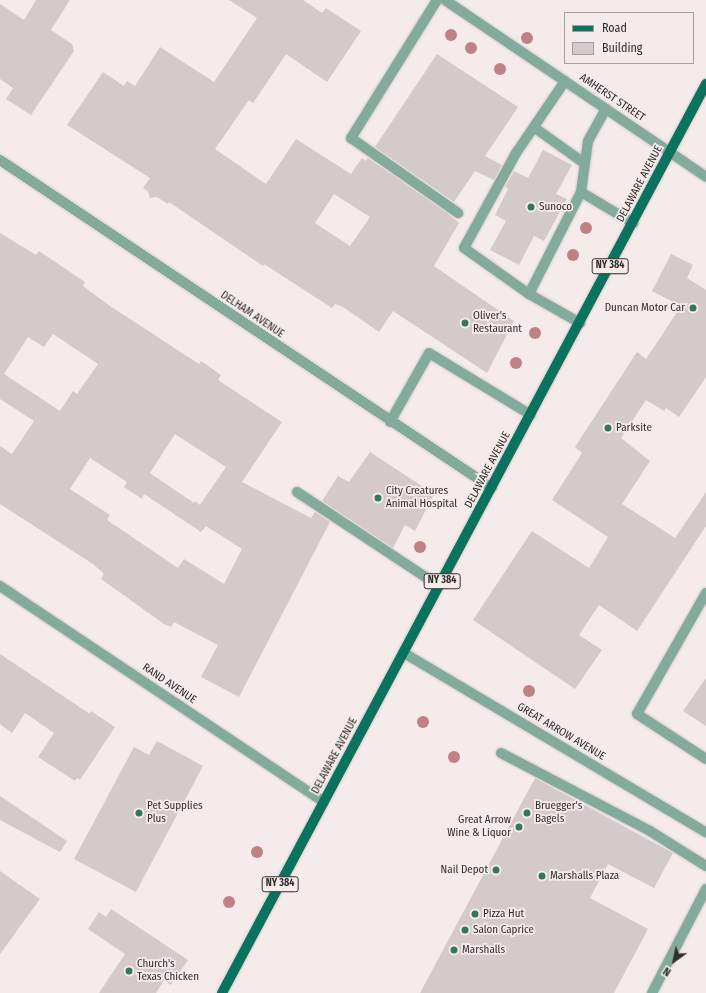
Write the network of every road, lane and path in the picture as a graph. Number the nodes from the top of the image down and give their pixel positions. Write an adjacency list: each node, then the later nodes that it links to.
1 (437, 0): 12 (street)
2 (444, 0): 3 (street, AMHERST STREET)
3 (565, 81): 5 (street, AMHERST STREET); 6 (street)
4 (706, 84): 7 (main road, DELAWARE AVENUE / NY 384)
5 (606, 109): 7 (street, AMHERST STREET); 9 (street)
6 (534, 128): 9 (street); 14 (street)
7 (670, 152): 10 (street, AMHERST STREET); 13 (main road, DELAWARE AVENUE / NY 384)
8 (0, 160): 17 (street, DELHAM AVENUE)
9 (584, 163): 11 (street)
10 (706, 177)
11 (581, 192): 13 (street); 14 (street)
12 (458, 213)
13 (633, 223): 15 (main road, DELAWARE AVENUE / NY 384)
14 (529, 294): 15 (street)
15 (580, 323): 16 (main road, DELAWARE AVENUE / NY 384)
16 (531, 416): 17 (street); 18 (main road, DELAWARE AVENUE / NY 384)
17 (390, 422): 18 (street, DELHAM AVENUE)
18 (492, 488): 21 (main road, DELAWARE AVENUE / NY 384)
19 (297, 492): 21 (street)
20 (0, 586): 26 (street, RAND AVENUE)
21 (439, 586): 23 (main road, DELAWARE AVENUE / NY 384)
22 (706, 593): 25 (street)
23 (404, 653): 26 (main road, DELAWARE AVENUE / NY 384); 27 (street, GREAT ARROW AVENUE)
24 (501, 753): 28 (street)
25 (706, 759)
26 (324, 802): 30 (main road, DELAWARE AVENUE / NY 384)
27 (706, 832)
28 (706, 866)
29 (706, 889): 31 (street)
30 (222, 993)
31 (652, 993)

